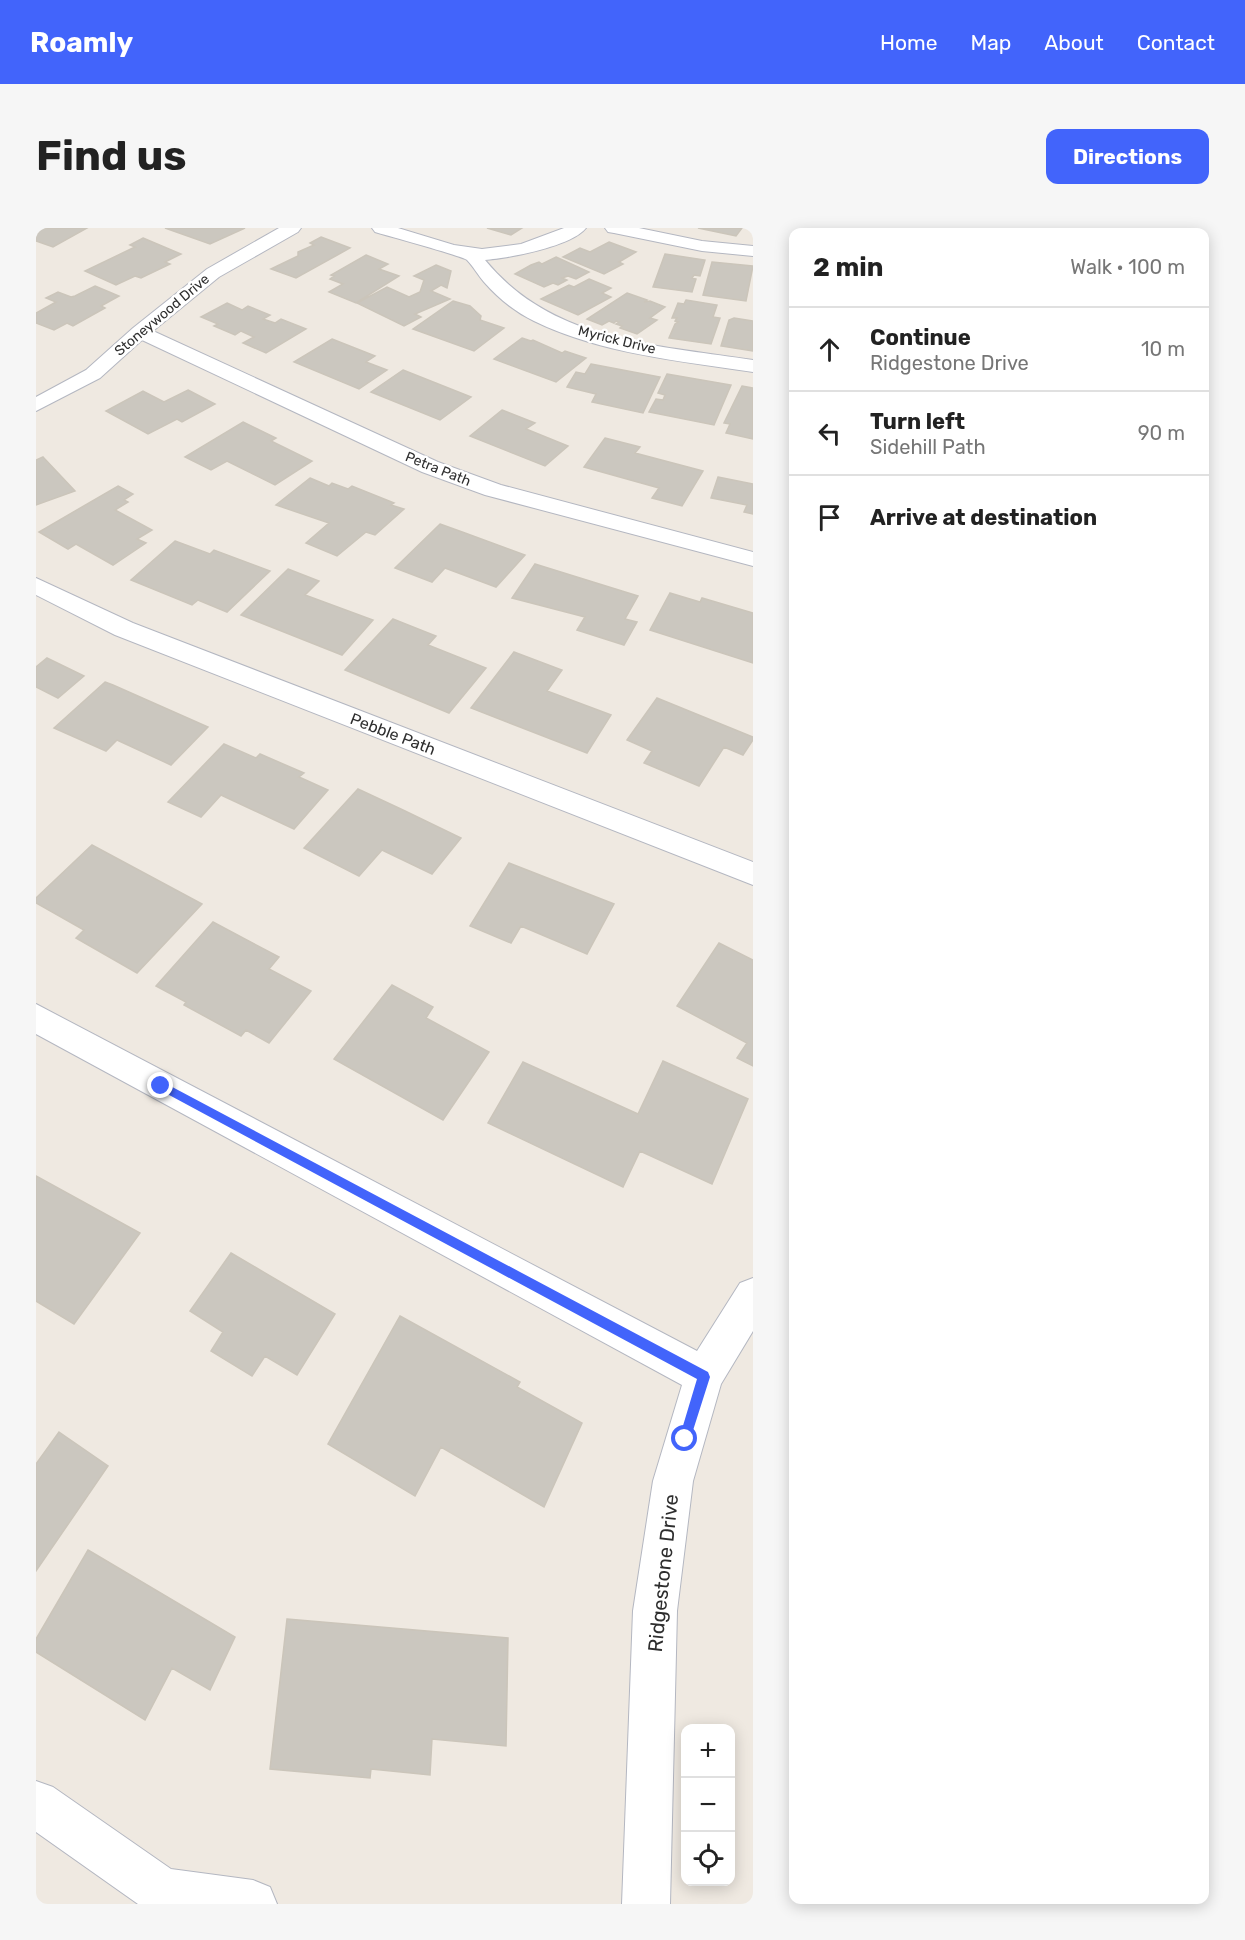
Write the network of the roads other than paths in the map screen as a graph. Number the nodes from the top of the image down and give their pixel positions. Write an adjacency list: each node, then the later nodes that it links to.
1 (292, 228): 7 (street, Stoneywood Drive)
2 (577, 228): 6 (street)
3 (614, 228): 5 (street)
4 (383, 229): 6 (street)
5 (753, 251)
6 (471, 254): 8 (street, Myrick Drive)
7 (140, 332): 9 (street, Stoneywood Drive); 10 (street, Petra Path)
8 (753, 366)
9 (36, 405)
10 (753, 559)
11 (36, 585): 12 (street, Pebble Path)
12 (753, 874)
13 (36, 1018): 15 (street)
14 (753, 1296): 15 (street, Ridgestone Drive)
15 (704, 1377): 18 (street, Ridgestone Drive)
16 (36, 1804): 17 (street)
17 (253, 1904)
18 (646, 1904)

